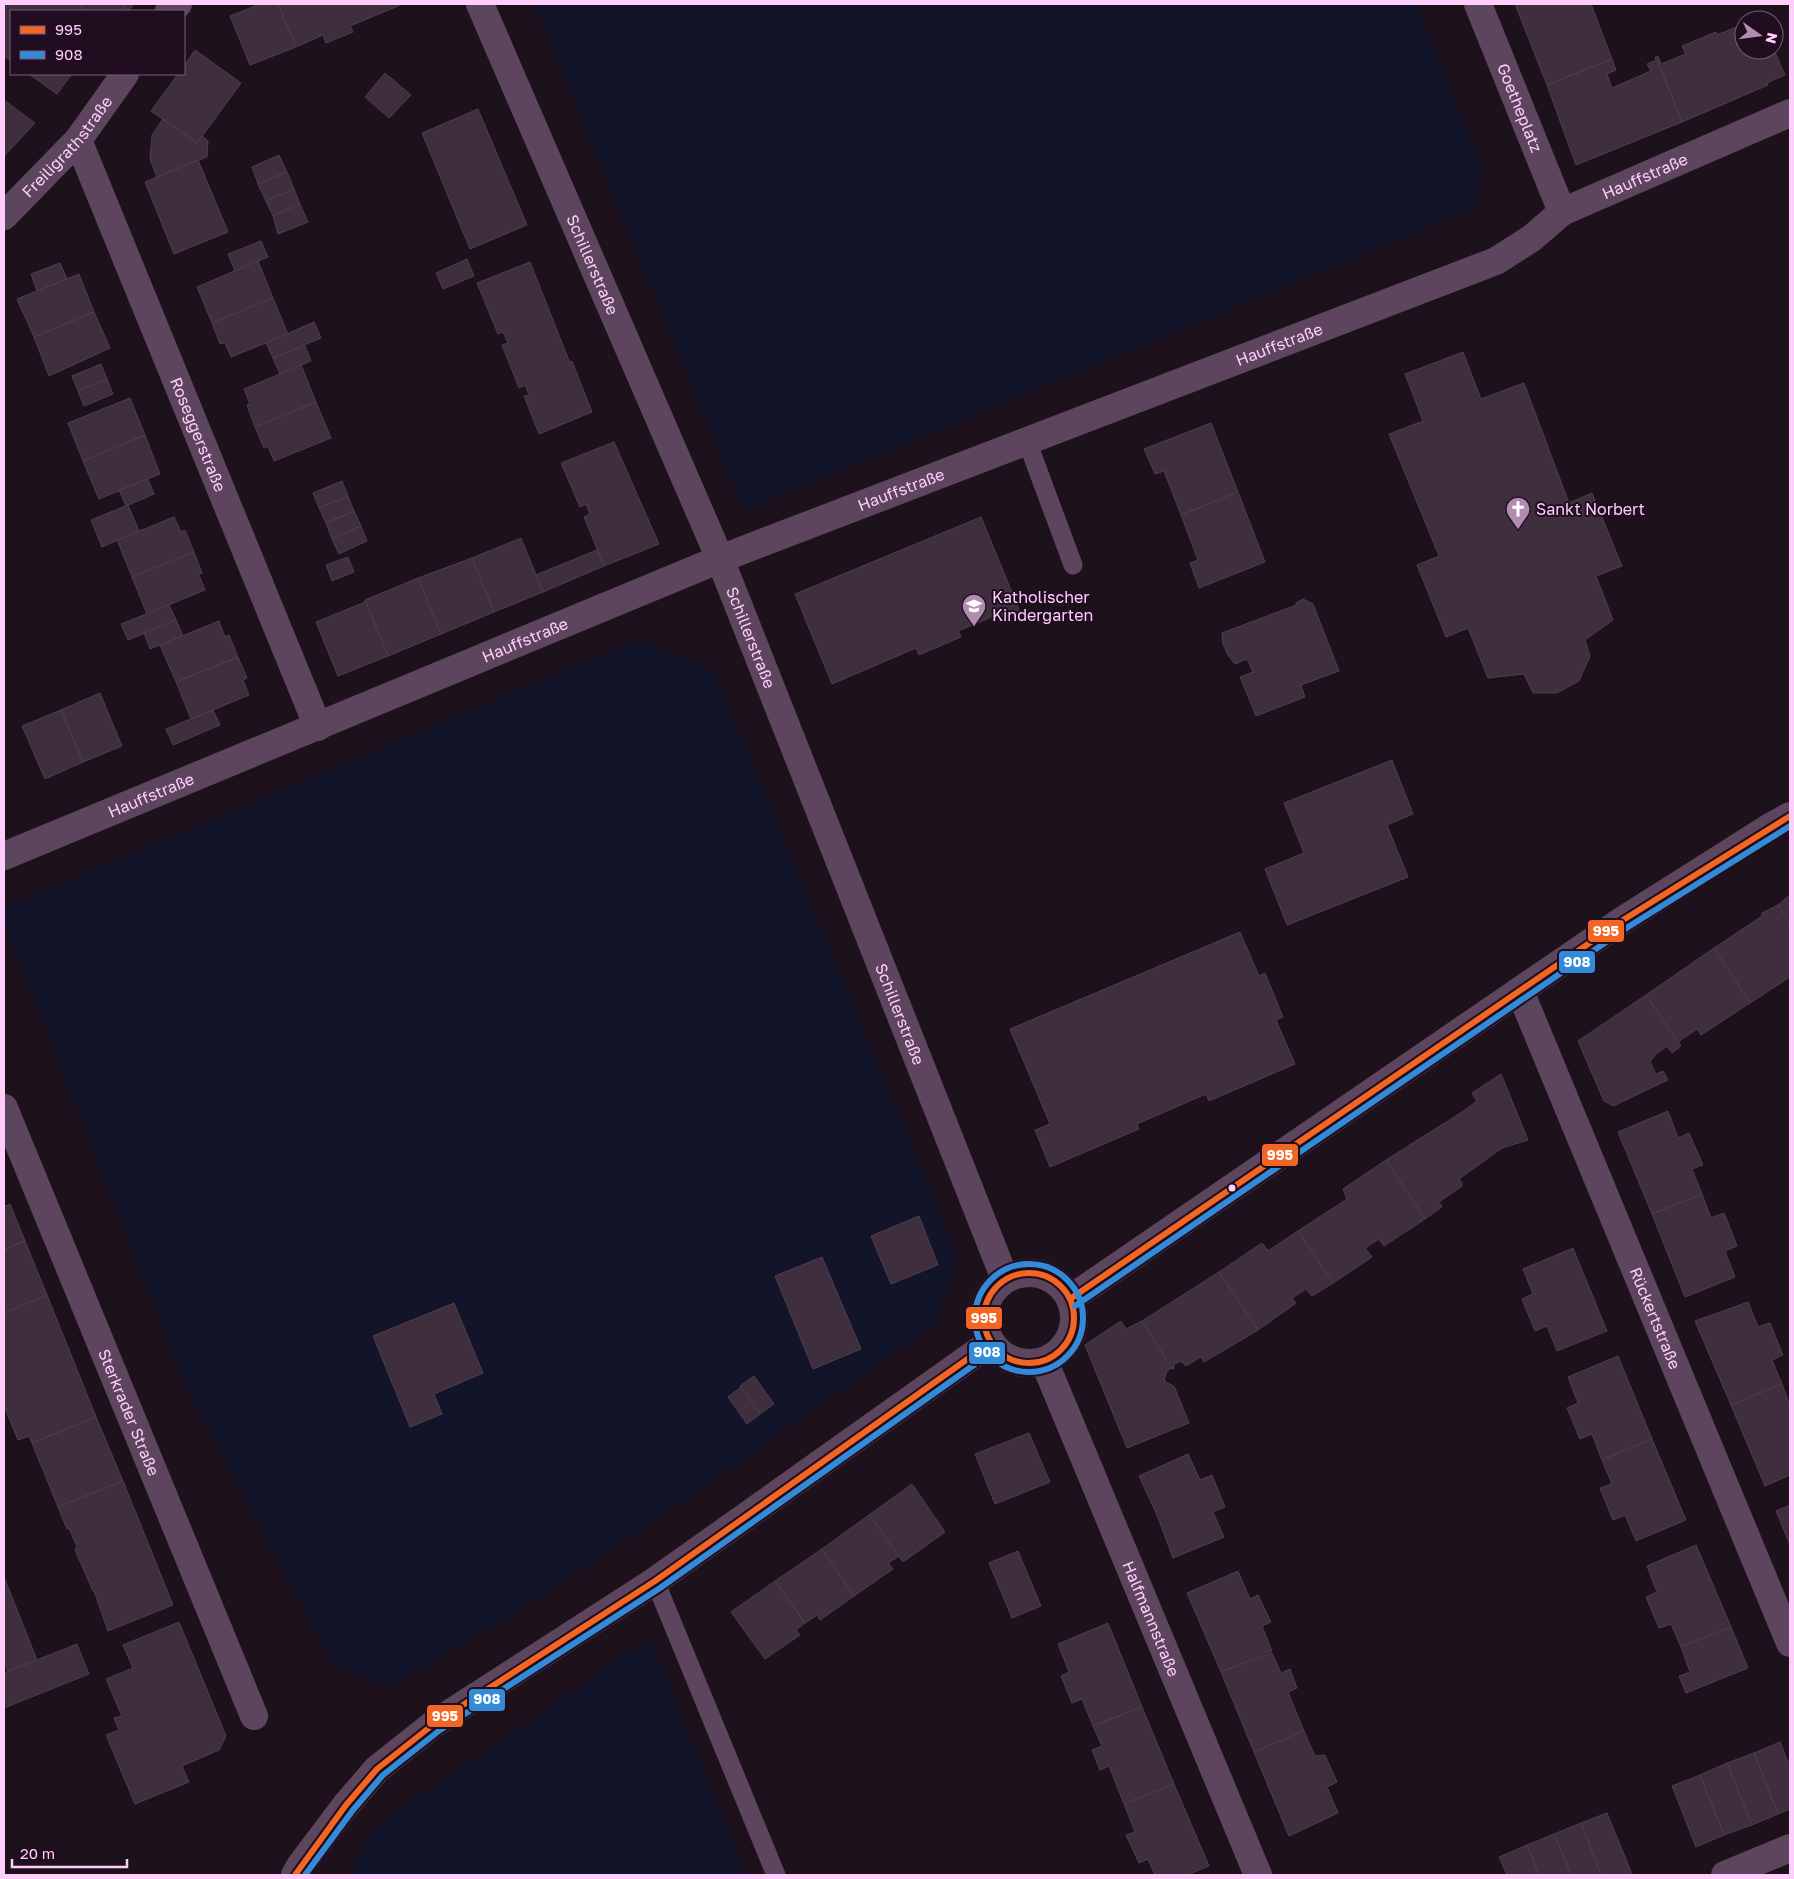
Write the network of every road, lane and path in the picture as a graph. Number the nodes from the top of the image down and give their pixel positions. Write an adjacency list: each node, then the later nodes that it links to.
1 (480, 4): 9 (street, Schillerstraße)
2 (1478, 4): 6 (street, Goetheplatz)
3 (124, 75): 5 (street, Freiligrathstraße)
4 (1790, 114): 6 (street, Hauffstraße)
5 (78, 140): 7 (street, Freiligrathstraße); 11 (street, Roseggerstraße)
6 (1562, 212): 8 (street, Hauffstraße)
7 (4, 216)
8 (1027, 441): 9 (street, Hauffstraße); 10 (lane)
9 (720, 559): 11 (street, Hauffstraße); 16 (street, Schillerstraße)
10 (1072, 565)
11 (318, 727): 13 (street, Hauffstraße)
12 (1790, 816): 14 (street)
13 (4, 856)
14 (1520, 991): 17 (street); 21 (street, Rückertstraße)
15 (4, 1108): 22 (street, Sterkrader Straße)
16 (1005, 1279): 17 (street); 18 (street)
17 (1070, 1298): 19 (street)
18 (990, 1343): 19 (street); 20 (street)
19 (1044, 1361): 26 (street, Halfmannstraße)
20 (655, 1581): 24 (street); 25 (lane)
21 (1790, 1643)
22 (254, 1716)
23 (1790, 1848): 27 (street)
24 (296, 1875)
25 (776, 1875)
26 (1258, 1875)
27 (1726, 1875)

